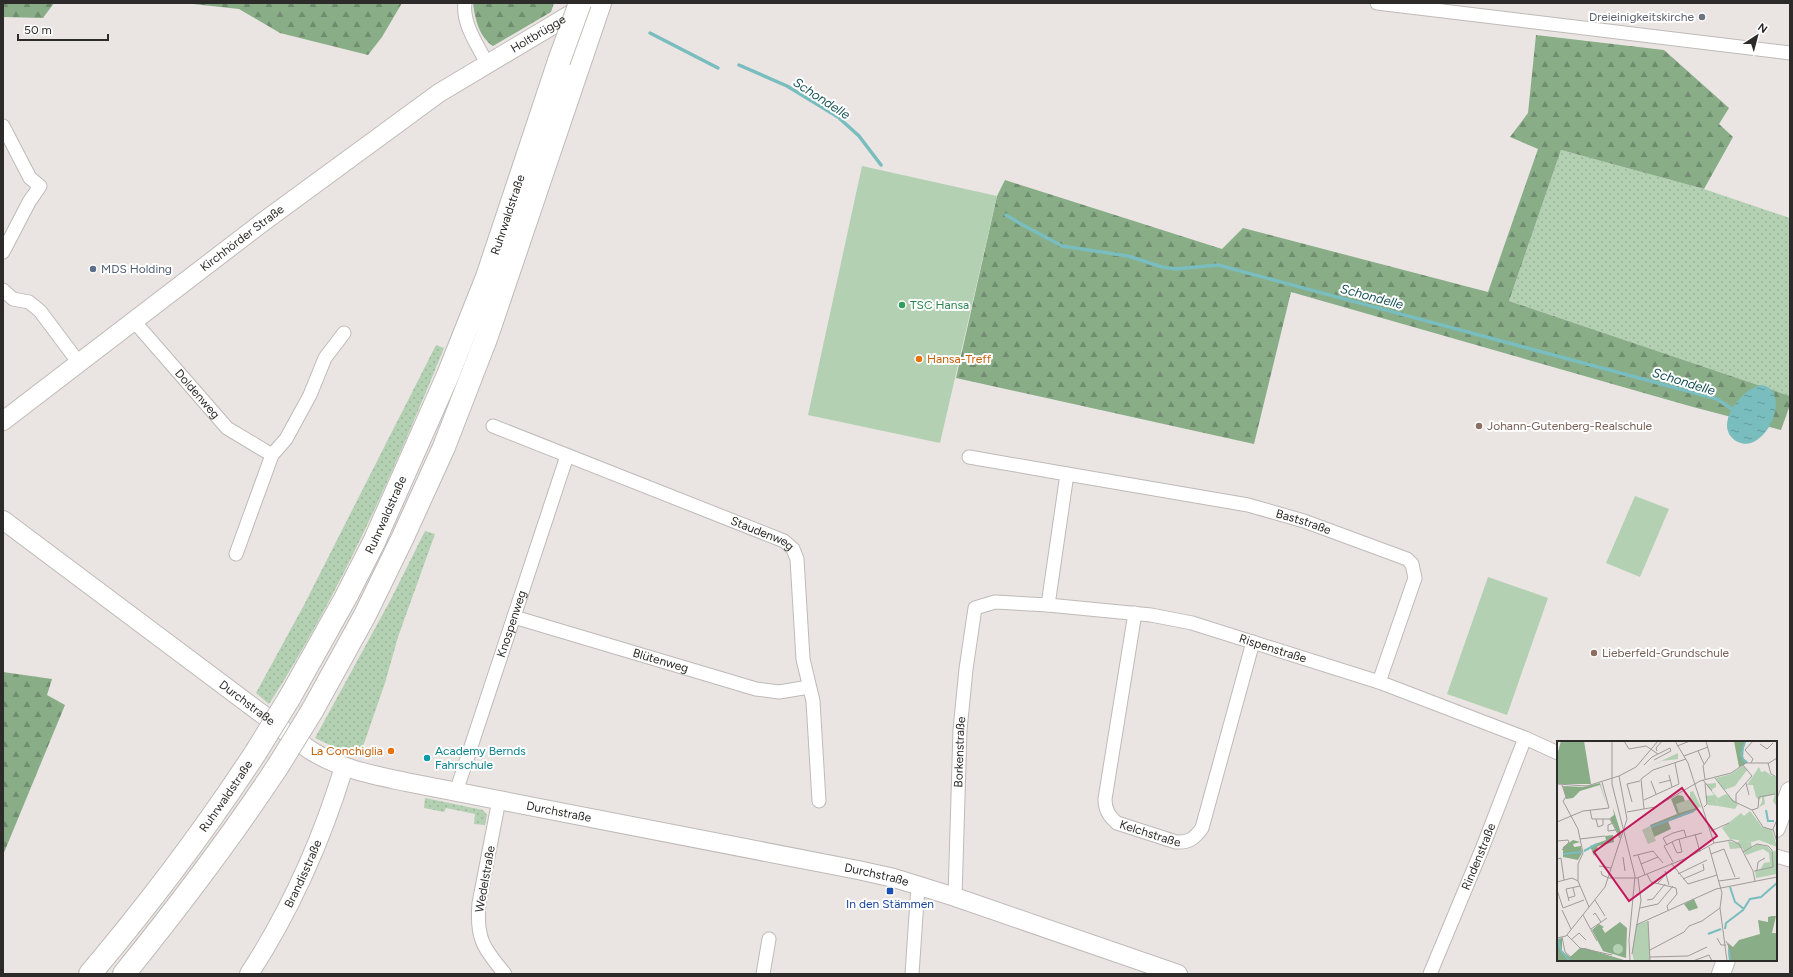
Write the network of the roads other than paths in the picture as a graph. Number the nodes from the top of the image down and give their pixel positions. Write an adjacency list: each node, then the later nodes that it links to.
1 (465, 3): 7 (street)
2 (580, 3): 43 (highway, Ruhrwaldstraße, bridge)
3 (589, 3): 7 (street, Holtbrügge)
4 (600, 3): 44 (highway, Ruhrwaldstraße, bridge)
5 (1377, 3): 6 (street)
6 (1790, 53)
7 (487, 64): 11 (street, Kirchhörder Straße)
8 (3, 126): 9 (street)
9 (3, 252)
10 (3, 290): 13 (street)
11 (134, 320): 13 (street, Kirchhörder Straße); 16 (street, Doldenweg)
12 (344, 333): 16 (street)
13 (79, 363): 14 (street, Kirchhörder Straße)
14 (3, 420)
15 (492, 426): 17 (street, Staudenweg)
16 (272, 454): 21 (street)
17 (567, 456): 25 (street, Knospenweg); 28 (street, Staudenweg)
18 (969, 457): 19 (street, Baststraße)
19 (1067, 474): 22 (street); 27 (street, Baststraße)
20 (3, 520): 31 (street, Durchstraße)
21 (236, 554)
22 (1048, 605): 23 (street, Rispenstraße); 24 (street, Rispenstraße)
23 (975, 608): 40 (street, Borkenstraße)
24 (1135, 613): 26 (street, Rispenstraße); 26 (street, Kelchstraße)
25 (514, 617): 28 (street, Blütenweg); 33 (street, Knospenweg)
26 (1253, 642): 27 (street, Rispenstraße)
27 (1379, 682): 29 (street, Rispenstraße)
28 (809, 687): 35 (street, Staudenweg)
29 (1524, 738): 30 (street, Rispenstraße); 50 (street, Rindenstraße)
30 (1557, 753)
31 (344, 767): 33 (street, Durchstraße); 45 (street, Brandisstraße)
32 (1790, 791): 36 (street)
33 (456, 792): 34 (street, Durchstraße)
34 (500, 800): 39 (street, Durchstraße); 46 (street, Wedelstraße)
35 (820, 802)
36 (1777, 825)
37 (1777, 856): 38 (street)
38 (1790, 860)
39 (918, 886): 40 (street, Durchstraße); 48 (street)
40 (955, 897): 49 (street, Durchstraße)
41 (769, 939): 47 (street)
42 (1726, 961): 51 (street)
43 (90, 974)
44 (124, 974)
45 (249, 974)
46 (505, 974)
47 (763, 974)
48 (912, 974)
49 (1178, 974)
50 (1430, 974)
51 (1720, 974)

